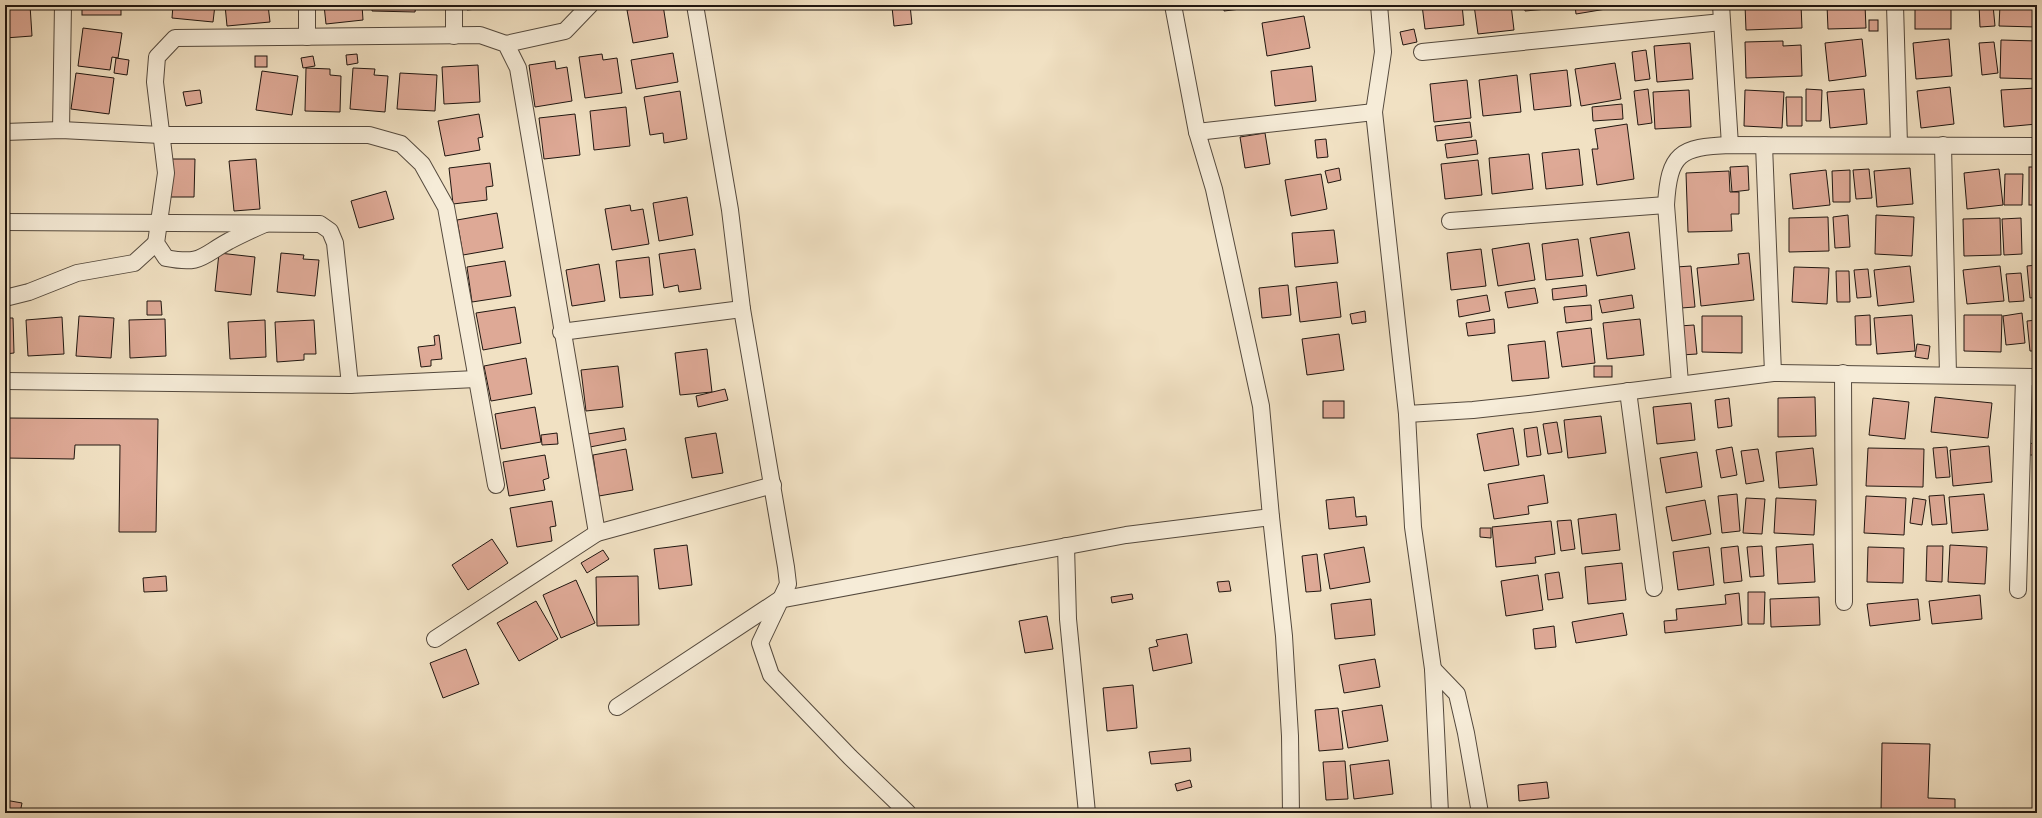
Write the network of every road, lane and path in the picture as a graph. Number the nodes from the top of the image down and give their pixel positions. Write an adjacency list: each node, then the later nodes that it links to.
1 (63, 5): 16 (street)
2 (307, 5): 12 (street)
3 (454, 5): 11 (street)
4 (590, 5): 13 (street)
5 (695, 5): 32 (street)
6 (1173, 5): 18 (street)
7 (1379, 5): 15 (street)
8 (1721, 5): 10 (street)
9 (1894, 5): 22 (street)
10 (1722, 22): 14 (street); 20 (street)
11 (454, 36): 12 (street); 13 (street)
12 (308, 37): 19 (street)
13 (506, 44): 33 (street)
14 (1422, 52)
15 (1374, 112): 18 (street); 43 (street)
16 (61, 130): 17 (street); 19 (street)
17 (5, 132)
18 (1197, 132): 46 (street)
19 (161, 135): 28 (street); 38 (street)
20 (1730, 145): 21 (street); 25 (street)
21 (1764, 145): 22 (street); 34 (street)
22 (1899, 145): 23 (street)
23 (1943, 145): 24 (street); 36 (street)
24 (2037, 146)
25 (1666, 205): 26 (street); 40 (street)
26 (1450, 221)
27 (5, 222): 28 (street)
28 (158, 223): 29 (street); 30 (street)
29 (266, 224): 30 (street); 41 (street)
30 (156, 243): 31 (street)
31 (5, 298)
32 (742, 309): 33 (street); 45 (street)
33 (561, 332): 47 (street)
34 (1773, 373): 35 (street); 40 (street)
35 (1844, 373): 36 (street); 52 (street)
36 (1948, 375): 37 (street)
37 (2031, 377): 50 (street)
38 (476, 379): 41 (street); 44 (street)
39 (5, 381): 41 (street)
40 (1680, 384): 42 (street)
41 (350, 385)
42 (1628, 390): 43 (street); 49 (street)
43 (1407, 414): 54 (street)
44 (496, 485)
45 (773, 485): 47 (street); 51 (street)
46 (1271, 517): 48 (street); 58 (street)
47 (597, 533): 53 (street)
48 (1066, 546): 51 (street); 57 (street)
49 (1654, 588)
50 (2018, 590)
51 (779, 600): 55 (street); 56 (street)
52 (1844, 602)
53 (435, 639)
54 (1433, 669): 59 (street); 60 (street)
55 (617, 707)
56 (908, 813)
57 (1087, 813)
58 (1291, 813)
59 (1440, 813)
60 (1480, 813)

